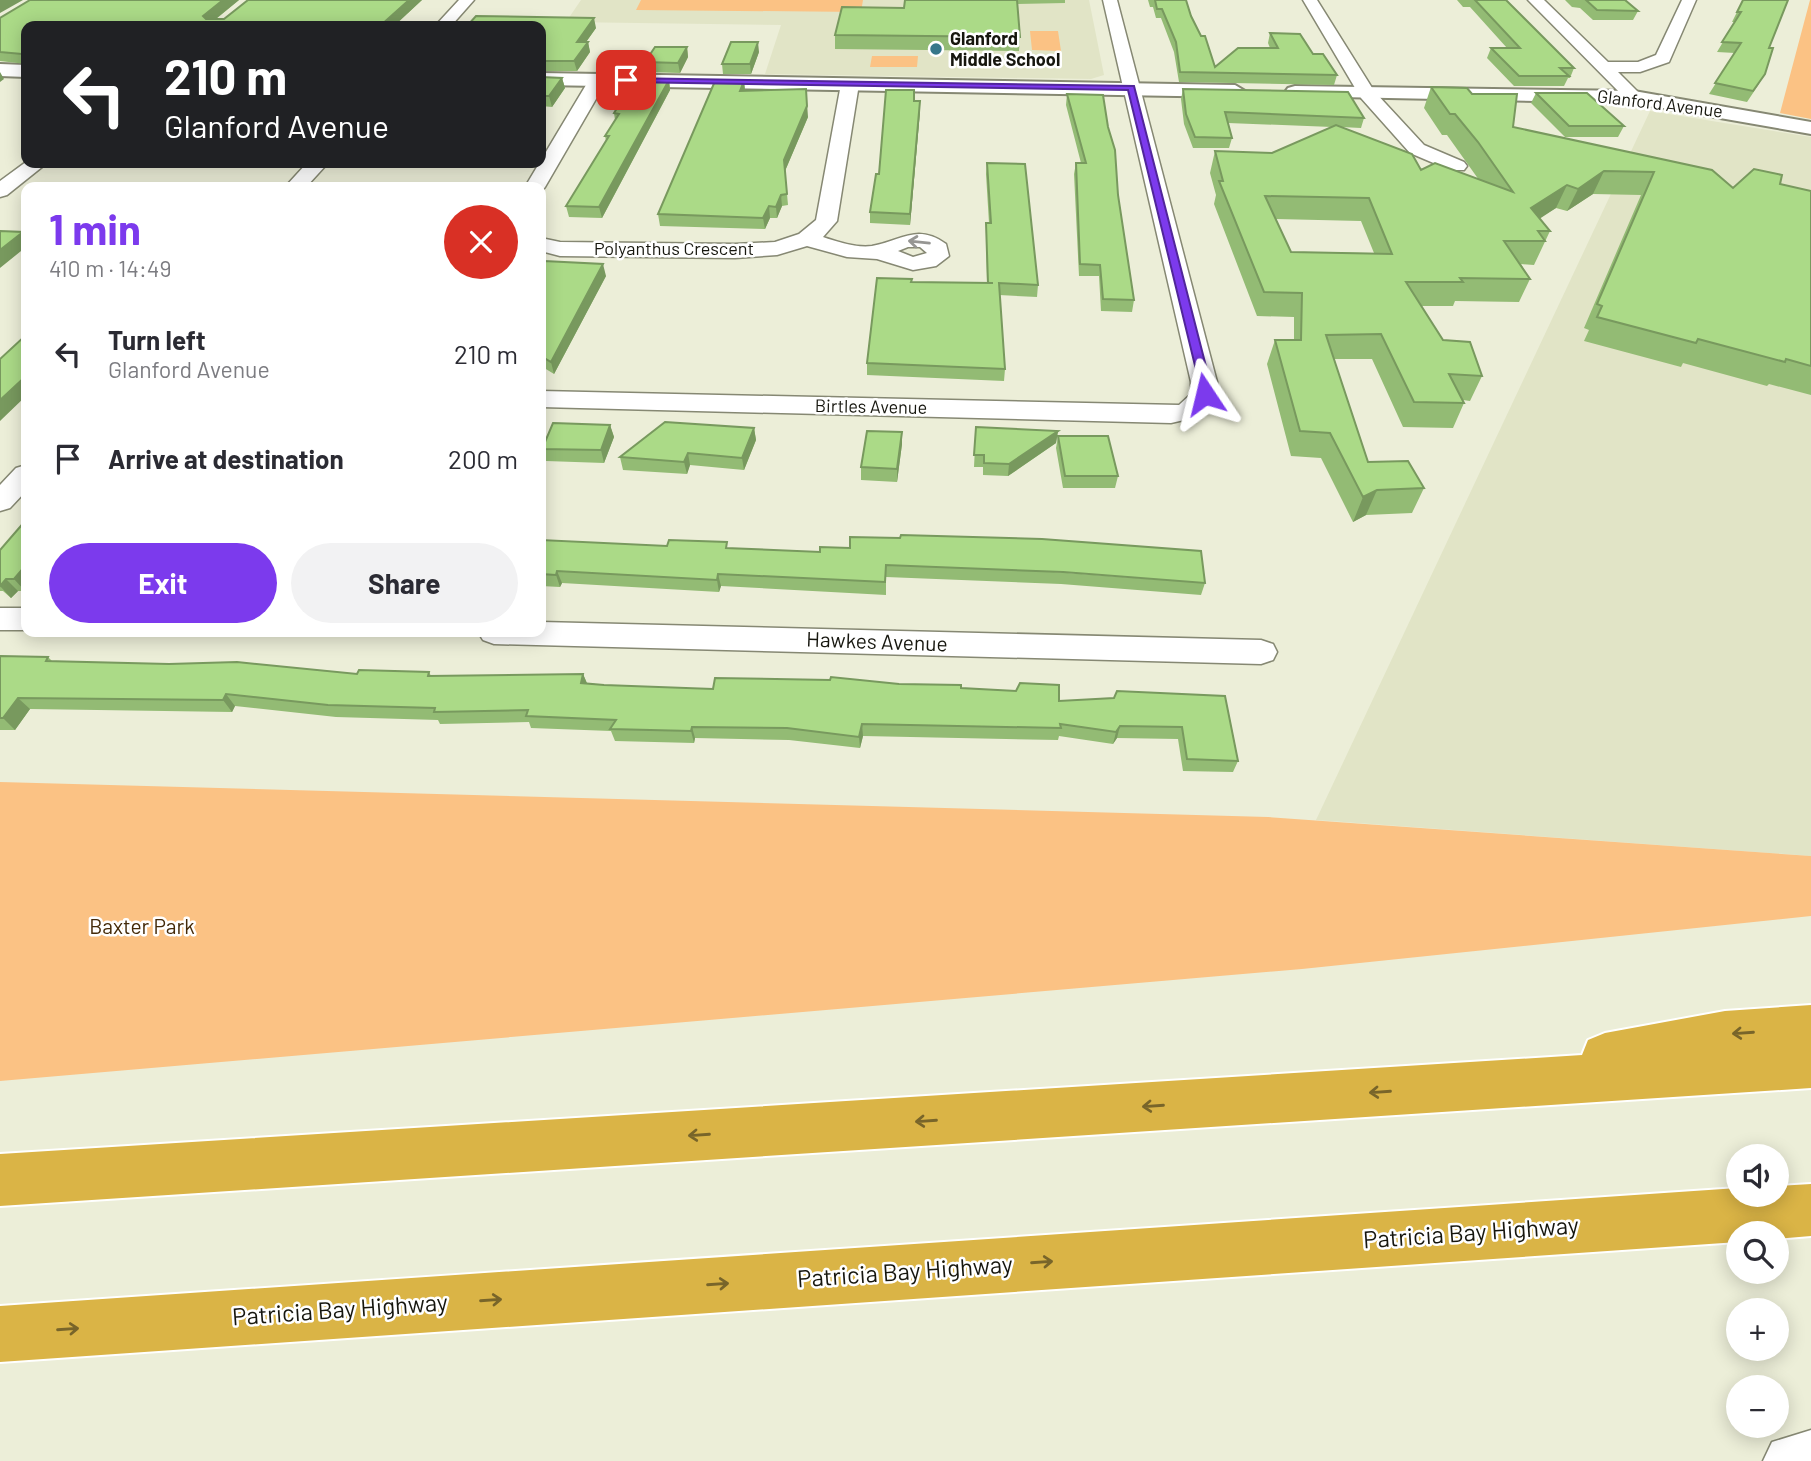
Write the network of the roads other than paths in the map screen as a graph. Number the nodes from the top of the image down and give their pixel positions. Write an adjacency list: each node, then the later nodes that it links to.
1 (467, 0): 6 (street)
2 (1110, 0): 13 (street)
3 (1310, 0): 14 (street)
4 (1535, 0): 7 (street)
5 (1689, 0): 7 (street)
6 (448, 21)
7 (1606, 68): 15 (street)
8 (0, 71): 9 (main road)
9 (21, 71)
10 (546, 79): 11 (main road, Glanford Avenue)
11 (598, 80): 12 (main road, Glanford Avenue); 18 (street)
12 (850, 84): 13 (main road, Glanford Avenue); 23 (street)
13 (1131, 88): 14 (main road, Glanford Avenue); 26 (street, Birtles Avenue)
14 (1367, 94): 15 (main road, Glanford Avenue); 17 (street)
15 (1634, 97): 16 (main road, Glanford Avenue)
16 (1811, 128)
17 (1457, 166)
18 (546, 167)
19 (30, 168): 22 (street)
20 (313, 168): 21 (street)
21 (300, 182)
22 (0, 191)
23 (807, 239): 24 (street, Polyanthus Crescent); 25 (street)
24 (546, 245)
25 (878, 252)
26 (546, 399)
27 (21, 479): 28 (street)
28 (0, 502)
29 (0, 619): 30 (street)
30 (21, 619)
31 (546, 633): 32 (street, Hawkes Avenue)
32 (1261, 652)
33 (1811, 1028): 35 (highway, one-way to 35)
34 (1811, 1064): 35 (highway)
35 (1448, 1087): 36 (highway, one-way to 36)
36 (0, 1180)
37 (1811, 1210): 38 (highway, Patricia Bay Highway, one-way to 37)
38 (0, 1334)
39 (1811, 1457): 40 (street)
40 (1791, 1461)

